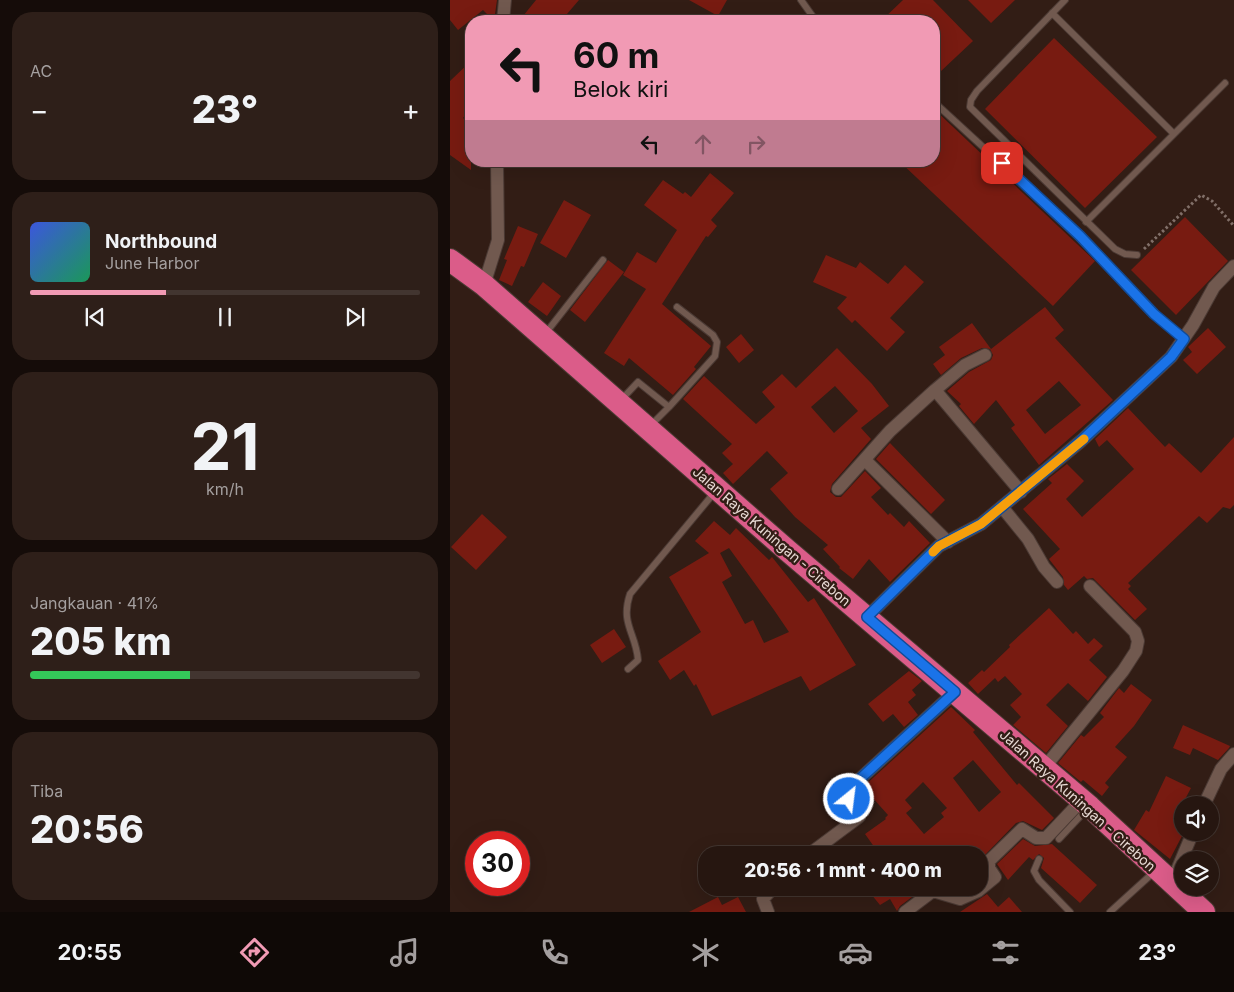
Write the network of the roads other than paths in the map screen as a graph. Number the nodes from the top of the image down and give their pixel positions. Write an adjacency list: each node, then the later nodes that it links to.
1 (505, 0): 5 (street)
2 (801, 0): 6 (lane)
3 (1065, 0): 4 (lane)
4 (1052, 13): 9 (lane); 11 (lane)
5 (504, 15)
6 (812, 15)
7 (1225, 83): 9 (lane)
8 (940, 108): 19 (lane)
9 (1174, 134): 11 (lane)
10 (497, 167): 16 (street)
11 (1086, 222): 12 (lane)
12 (1137, 255)
13 (450, 260): 16 (highway, Jalan Raya Kuningan - Cirebon)
14 (603, 260): 18 (lane)
15 (1234, 266): 19 (street)
16 (484, 286): 18 (highway, Jalan Raya Kuningan - Cirebon)
17 (677, 307): 23 (lane)
18 (543, 337): 22 (highway, Jalan Raya Kuningan - Cirebon)
19 (1184, 339): 28 (street)
20 (985, 355): 21 (street)
21 (935, 390): 25 (street); 28 (street)
22 (618, 402): 23 (lane); 24 (highway, Jalan Raya Kuningan - Cirebon)
23 (669, 407): 24 (lane)
24 (647, 428): 26 (highway, Jalan Raya Kuningan - Cirebon)
25 (865, 460): 27 (street); 30 (street)
26 (717, 489): 33 (highway, Jalan Raya Kuningan - Cirebon); 34 (lane)
27 (838, 489)
28 (1021, 492): 29 (street)
29 (1002, 507): 30 (street); 31 (street)
30 (948, 542): 33 (street)
31 (1057, 582)
32 (1090, 586): 37 (street)
33 (867, 617): 35 (highway, Jalan Raya Kuningan - Cirebon)
34 (628, 669)
35 (955, 692): 37 (highway, Jalan Raya Kuningan - Cirebon); 42 (street)
36 (1234, 754): 38 (street)
37 (1044, 768): 39 (highway, Jalan Raya Kuningan - Cirebon)
38 (1208, 796)
39 (1086, 803): 40 (lane); 44 (highway, Jalan Raya Kuningan - Cirebon); 47 (street)
40 (1059, 839)
41 (1187, 841): 44 (street)
42 (820, 846)
43 (1039, 859): 48 (lane)
44 (1164, 876): 49 (lane); 50 (highway, Jalan Raya Kuningan - Cirebon)
45 (766, 896): 46 (street)
46 (768, 912)
47 (905, 912)
48 (1070, 912)
49 (1110, 912)
50 (1204, 912)

